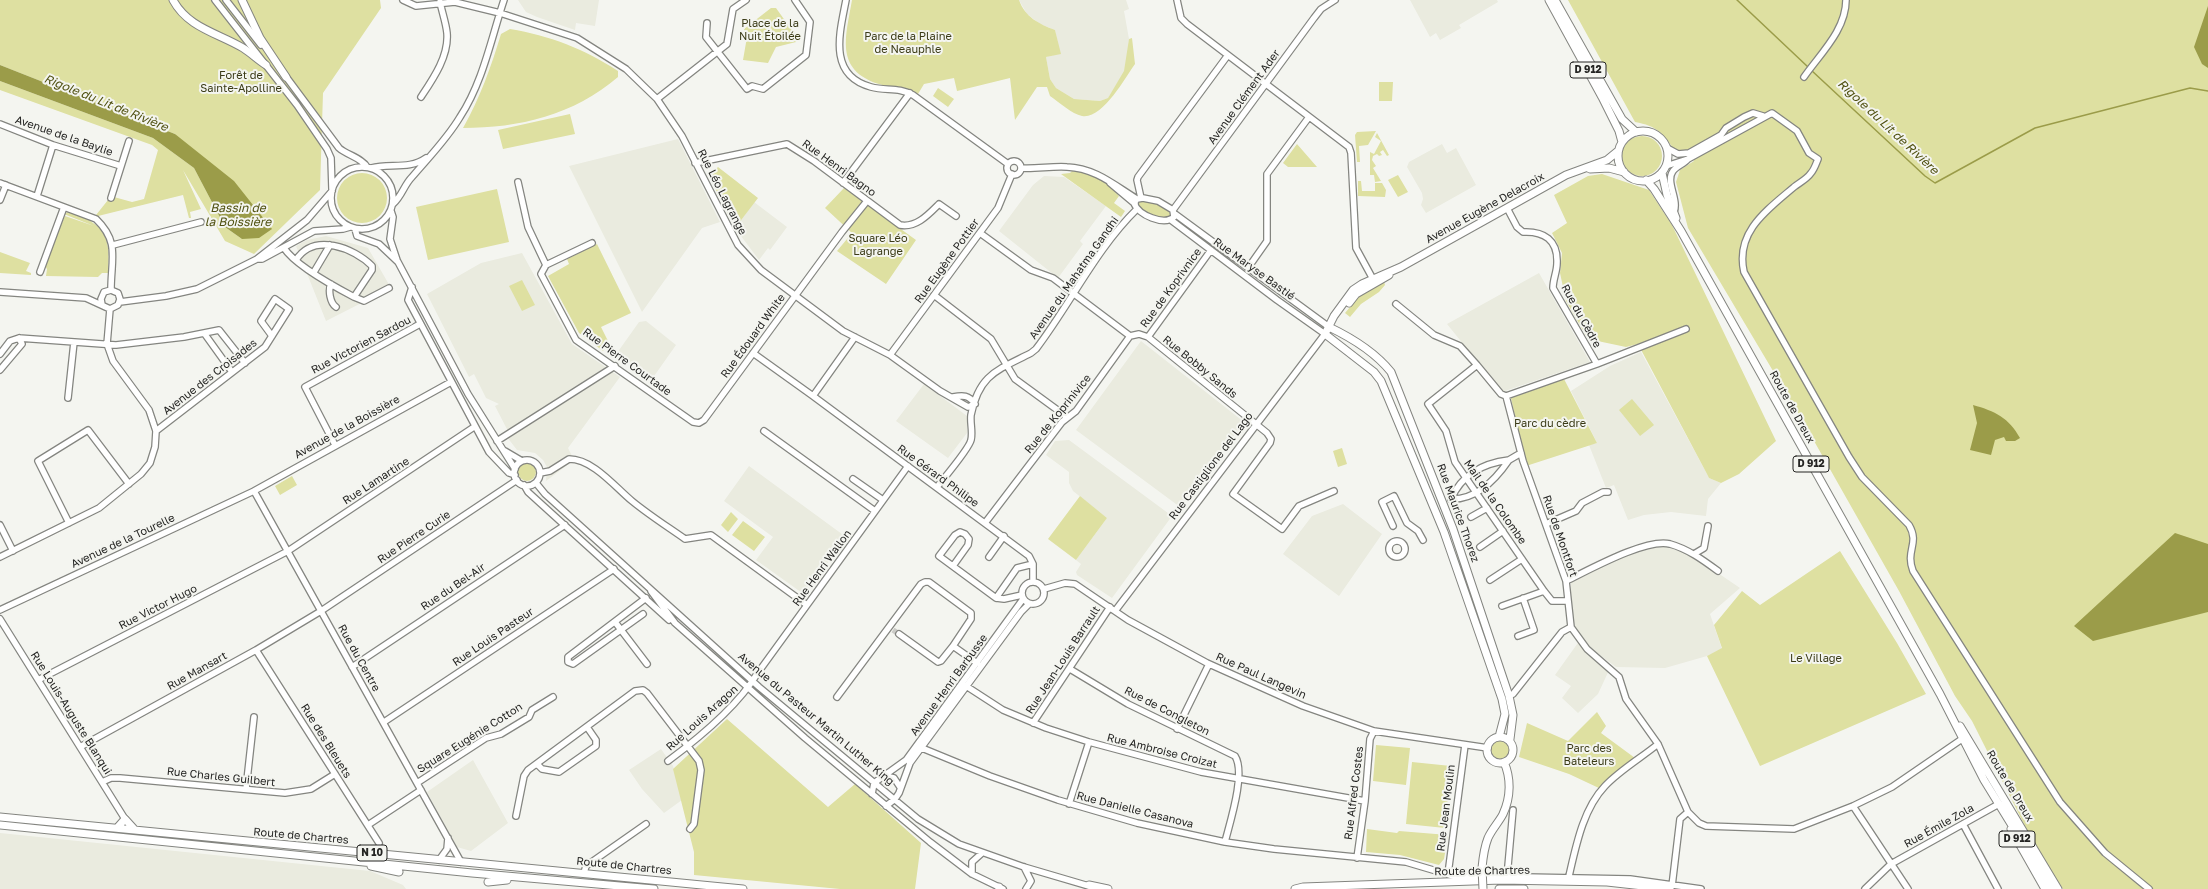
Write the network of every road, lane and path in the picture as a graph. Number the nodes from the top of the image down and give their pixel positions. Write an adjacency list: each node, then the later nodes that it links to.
1 (173, 0): 20 (main road)
2 (215, 0): 20 (street)
3 (226, 0): 21 (street)
4 (242, 0): 21 (main road)
5 (403, 0): 15 (street, Rue Léo Lagrange)
6 (504, 0): 16 (street)
7 (746, 0): 18 (street)
8 (795, 0): 18 (street)
9 (846, 0): 24 (street)
10 (1177, 0): 19 (street)
11 (1335, 0): 23 (street, Avenue Clément Ader)
12 (1549, 0): 32 (main road, D 912)
13 (1555, 0): 30 (main road, D 912)
14 (1846, 0): 22 (street)
15 (440, 2): 16 (street, Rue Léo Lagrange); 25 (street)
16 (500, 13): 26 (street, Rue Léo Lagrange); 36 (street)
17 (707, 23): 18 (street)
18 (717, 53): 26 (street)
19 (1228, 55): 23 (street); 57 (street)
20 (266, 65): 52 (street)
21 (286, 77): 42 (street)
22 (1804, 77)
23 (1265, 85): 28 (street); 63 (street, Avenue Clément Ader)
24 (910, 93): 39 (street); 50 (street)
25 (421, 97)
26 (657, 99): 38 (street, Rue Léo Lagrange)
27 (1763, 116): 34 (street); 37 (street); 303 (street)
28 (1309, 117): 78 (street); 81 (street)
29 (0, 124): 33 (street, Avenue de la Baylie)
30 (1636, 132): 32 (main road); 34 (main road)
31 (129, 141): 40 (street)
32 (1622, 142): 35 (main road)
33 (53, 145): 40 (street, Avenue de la Baylie); 53 (street)
34 (1667, 148): 41 (main road)
35 (1618, 151): 44 (main road, Avenue Eugène Delacroix); 45 (main road)
36 (435, 152): 42 (street); 58 (street)
37 (1688, 159): 41 (street); 62 (street)
38 (695, 163): 50 (street, Rue Henri Bagno); 91 (street, Rue Léo Lagrange)
39 (1008, 164): 43 (street); 47 (street)
40 (121, 166): 54 (street)
41 (1666, 166): 46 (main road)
42 (369, 168): 52 (street); 58 (street)
43 (1021, 168): 47 (street); 57 (street)
44 (1580, 170): 45 (main road, Avenue Eugène Delacroix); 60 (main road, Avenue Eugène Delacroix)
45 (1624, 172): 48 (main road)
46 (1662, 172): 48 (main road); 62 (main road, Route de Dreux / D 912)
47 (1012, 174): 68 (street, Rue Eugène Pottier)
48 (1646, 180): 67 (main road, Route de Dreux / D 912)
49 (518, 182): 77 (street)
50 (843, 183): 56 (street, Rue Henri Bagno)
51 (3, 184): 53 (street); 55 (street)
52 (332, 190): 66 (street); 74 (street)
53 (37, 196): 59 (street)
54 (111, 198)
55 (0, 200)
56 (867, 201): 64 (street, Rue Henri Bagno); 91 (street, Rue Édouard White)
57 (1138, 202): 63 (street); 63 (street); 88 (street, Avenue du Mahatma Gandhi)
58 (393, 204): 61 (street)
59 (64, 207): 70 (street); 79 (street)
60 (1506, 208): 81 (main road, Avenue Eugène Delacroix); 114 (street, Rue du Cèdre)
61 (391, 211): 66 (street); 76 (street, Avenue du Pasteur Martin Luther King)
62 (1674, 212): 67 (main road, Route de Dreux / D 912)
63 (1173, 215): 73 (street, Rue Maryse Bastié); 78 (street, Rue Maryse Bastié)
64 (956, 216)
65 (201, 222): 70 (street)
66 (352, 228): 72 (street); 76 (street, Avenue du Pasteur Martin Luther King)
67 (1681, 231): 218 (main road, Route de Dreux / D 912)
68 (980, 233): 88 (street); 89 (street, Rue Eugène Pottier)
69 (592, 243): 77 (street)
70 (113, 245): 85 (street)
71 (330, 245): 75 (street); 80 (street); 90 (street)
72 (284, 248): 74 (street); 75 (street)
73 (1211, 250): 99 (street, Rue Maryse Bastié); 106 (street, Rue de Koprivnice)
74 (257, 259): 93 (street)
75 (296, 260): 80 (street)
76 (398, 262): 83 (street, Avenue du Pasteur Martin Luther King)
77 (546, 265): 116 (street, Rue Pierre Courtade)
78 (1248, 268): 99 (street, Rue Maryse Bastié)
79 (40, 272)
80 (314, 272): 82 (street)
81 (1373, 281): 99 (main road, Avenue Eugène Delacroix)
82 (331, 284): 90 (street); 96 (street)
83 (412, 287): 98 (street, Avenue du Pasteur Martin Luther King); 131 (street, Avenue du Pasteur Martin Luther King)
84 (389, 288): 90 (street)
85 (111, 290): 87 (street); 93 (street)
86 (0, 292): 92 (street)
87 (102, 294): 92 (street); 94 (street)
88 (1074, 294): 103 (street); 113 (street, Avenue du Mahatma Gandhi)
89 (934, 295): 111 (street, Rue Eugène Pottier); 113 (street)
90 (354, 296)
91 (794, 296): 104 (street, Rue Léo Lagrange); 109 (street, Rue Édouard White)
92 (86, 298): 94 (street)
93 (119, 299): 97 (street)
94 (102, 304): 97 (street)
95 (1396, 304): 115 (street)
96 (336, 307)
97 (110, 309): 108 (street)
98 (420, 324): 119 (street, Avenue du Pasteur Martin Luther King); 132 (street, Rue Victorien Sardou)
99 (1329, 328): 127 (street, Rue Castiglione del Lago); 152 (main road, Rue Maurice Thorez); 225 (main road, Rue Maurice Thorez)
100 (1686, 328): 114 (street)
101 (204, 333): 108 (street); 112 (street); 118 (street)
102 (272, 336): 102 (street, Avenue des Croisades); 112 (street, Avenue des Croisades)
103 (1130, 336): 106 (street, Rue Bobby Sands); 126 (street, Rue de Koprinivice)
104 (854, 337): 111 (street, Rue Léo Lagrange); 121 (street)
105 (19, 338): 107 (street); 110 (street); 117 (street)
106 (1148, 338): 127 (street, Rue Bobby Sands)
107 (74, 342): 108 (street); 124 (street)
108 (107, 344): 129 (street)
109 (753, 353): 120 (street, Rue Édouard White); 121 (street, Rue Gérard Philipe)
110 (0, 354)
111 (890, 355): 123 (street, Rue Léo Lagrange)
112 (245, 363): 118 (street, Avenue des Croisades)
113 (1008, 364): 125 (street, Avenue du Mahatma Gandhi); 126 (street)
114 (1597, 364): 122 (street, Rue du Cèdre)
115 (1477, 365): 122 (street); 140 (street, Mail de la Colombe)
116 (615, 366): 120 (street, Rue Pierre Courtade); 131 (street)
117 (0, 370)
118 (232, 372): 129 (street, Avenue des Croisades)
119 (451, 382): 128 (street, Avenue du Pasteur Martin Luther King); 132 (street, Avenue de la Boissière)
120 (727, 387)
121 (813, 396): 137 (street, Rue Gérard Philipe)
122 (1506, 396): 134 (street, Rue de Montfort)
123 (953, 397): 125 (street, Rue Léo Lagrange); 125 (street, Rue Léo Lagrange)
124 (68, 398)
125 (975, 404): 145 (street, Avenue du Mahatma Gandhi)
126 (1067, 417): 157 (street, Rue de Koprinivice)
127 (1256, 423): 147 (street, Rue Bobby Sands); 193 (street, Rue Castiglione del Lago)
128 (474, 427): 139 (street, Avenue du Pasteur Martin Luther King); 168 (street, Rue Lamartine)
129 (156, 431): 143 (street)
130 (764, 431): 154 (street)
131 (497, 441): 133 (street, Avenue du Pasteur Martin Luther King)
132 (334, 445): 146 (street, Avenue de la Boissière)
133 (504, 450): 136 (street, Avenue du Pasteur Martin Luther King); 139 (street, Avenue du Pasteur Martin Luther King)
134 (1521, 453): 135 (street); 158 (street, Rue de Montfort)
135 (1509, 460): 140 (street); 148 (street)
136 (522, 461): 138 (street, Avenue du Pasteur Martin Luther King); 139 (street)
137 (908, 466): 145 (street, Rue Gérard Philipe); 151 (street, Rue Henri Wallon)
138 (540, 473): 142 (street); 191 (street)
139 (516, 475): 144 (street, Avenue du Pasteur Martin Luther King); 195 (street, Rue Pierre Curie)
140 (1466, 477): 148 (street, Mail de la Colombe); 150 (street)
141 (853, 479): 151 (street)
142 (536, 483): 144 (street); 180 (street, Avenue du Pasteur Martin Luther King)
143 (129, 484): 156 (street); 156 (street)
144 (524, 485): 160 (street, Avenue du Pasteur Martin Luther King)
145 (937, 487): 157 (street, Rue Gérard Philipe)
146 (254, 491): 168 (street, Rue du Centre); 194 (street, Avenue de la Tourelle)
147 (1334, 491)
148 (1477, 492): 150 (street); 153 (street, Mail de la Colombe)
149 (1608, 492): 158 (street)
150 (1451, 499): 152 (street)
151 (884, 500): 154 (street, Rue Henri Wallon)
152 (1443, 502): 215 (main road, Rue Maurice Thorez)
153 (1487, 508): 155 (street); 163 (street, Mail de la Colombe)
154 (876, 511): 191 (street, Rue Henri Wallon)
155 (1471, 517)
156 (69, 523): 167 (street)
157 (985, 523): 164 (street, Rue Gérard Philipe)
158 (1546, 524): 179 (street, Rue de Montfort)
159 (0, 525): 167 (street)
160 (565, 525): 175 (street, Avenue du Pasteur Martin Luther King); 209 (street, Rue du Bel-Air)
161 (1393, 526): 165 (street)
162 (1708, 526): 169 (street)
163 (1503, 531): 166 (street); 172 (street, Mail de la Colombe)
164 (1004, 536): 171 (street); 173 (street, Rue Gérard Philipe)
165 (1423, 540)
166 (1480, 547)
167 (13, 551): 170 (street)
168 (288, 552): 195 (street, Rue du Centre); 211 (street, Rue Victor Hugo)
169 (1694, 554): 176 (street); 179 (street)
170 (0, 557)
171 (989, 557)
172 (1522, 559): 177 (street); 183 (street, Mail de la Colombe)
173 (1033, 564): 178 (street); 182 (street)
174 (953, 566): 174 (street); 186 (street)
175 (614, 569): 185 (street, Avenue du Pasteur Martin Luther King); 220 (street, Rue Louis Pasteur)
176 (1718, 571)
177 (1490, 580)
178 (1033, 581): 181 (street); 184 (street)
179 (1566, 581): 189 (street, Rue de Montfort)
180 (647, 586): 199 (street, Avenue du Pasteur Martin Luther King); 212 (street, Avenue du Pasteur Martin Luther King)
181 (1044, 589): 190 (street); 193 (street, Rue Paul Langevin)
182 (1001, 590): 186 (street); 188 (street)
183 (1544, 591): 187 (street); 189 (street, Mail de la Colombe)
184 (1022, 597): 188 (street); 190 (street); 206 (street, Avenue Henri Barbusse)
185 (646, 598): 198 (street); 199 (street, Avenue du Pasteur Martin Luther King)
186 (996, 598): 188 (street)
187 (1523, 598): 192 (street); 203 (street)
188 (1004, 599)
189 (1568, 601): 200 (street, Rue de Montfort)
190 (1030, 604): 213 (street, Avenue Henri Barbusse)
191 (807, 606): 212 (street, Rue Henri Wallon)
192 (1502, 606)
193 (1112, 609): 208 (street, Rue Paul Langevin); 210 (street, Rue Jean-Louis Barrault)
194 (0, 610)
195 (322, 611): 205 (street, Rue Mansart); 209 (street, Rue du Centre)
196 (643, 614): 201 (street)
197 (0, 619): 211 (street, Rue Louis-Auguste Blanqui)
198 (615, 622): 201 (street); 201 (street)
199 (675, 623): 214 (street, Avenue du Pasteur Martin Luther King)
200 (1571, 627): 215 (street); 229 (street, Rue de Montfort)
201 (621, 630): 207 (street)
202 (899, 634): 204 (street)
203 (1518, 636)
204 (953, 646): 206 (street); 217 (street)
205 (256, 650): 231 (street, Rue Mansart); 238 (street, Rue des Bleuets)
206 (977, 663): 233 (street, Avenue Henri Barbusse)
207 (647, 664)
208 (1209, 664): 223 (street); 224 (street, Rue Paul Langevin)
209 (352, 667): 220 (street, Rue du Centre)
210 (1070, 669): 221 (street, Rue Jean-Louis Barrault); 223 (street, Rue de Congleton)
211 (38, 680): 231 (street, Rue Louis-Auguste Blanqui)
212 (752, 681): 214 (street, Rue Henri Wallon); 242 (street, Avenue du Pasteur Martin Luther King)
213 (966, 686): 221 (street, Rue Ambroise Croizat); 233 (street, Avenue Henri Barbusse)
214 (748, 688): 232 (street, Rue Louis Aragon); 248 (street, Avenue du Pasteur Martin Luther King)
215 (1509, 696): 227 (main road, Rue Maurice Thorez)
216 (553, 697): 243 (street, Square Eugénie Cotton)
217 (837, 697)
218 (1942, 698): 226 (main road, Route de Dreux / D 912); 302 (main road, Route de Dreux)
219 (254, 717): 246 (street)
220 (384, 722): 243 (street, Rue du Centre)
221 (1033, 723): 228 (street, Rue Ambroise Croizat)
222 (586, 727): 232 (street); 237 (street); 237 (street)
223 (1177, 729): 240 (street, Rue de Congleton)
224 (1374, 731): 230 (street, Rue Paul Langevin); 250 (street, Rue Alfred Costes)
225 (1498, 737): 227 (main road); 234 (main road)
226 (1962, 739): 245 (main road, Route de Dreux / D 912); 254 (street)
227 (1510, 740): 236 (main road)
228 (1089, 742): 240 (street, Rue Ambroise Croizat); 251 (street)
229 (1658, 744): 256 (street, Rue de Montfort); 281 (street)
230 (1465, 745): 234 (street, Rue Paul Langevin); 280 (street, Rue Jean Moulin)
231 (80, 746): 241 (street, Rue Louis-Auguste Blanqui)
232 (687, 747): 235 (street, Rue Louis Aragon); 265 (street)
233 (919, 747): 239 (street, Avenue Henri Barbusse); 244 (street, Avenue Henri Barbusse); 251 (street, Rue Danielle Casanova)
234 (1488, 748): 236 (main road)
235 (668, 761)
236 (1504, 762): 294 (main road, bridge)
237 (537, 764): 257 (street)
238 (335, 774): 246 (street, Rue Charles Guilbert); 263 (street, Rue des Bleuets)
239 (883, 776): 242 (street, Avenue Henri Barbusse); 244 (street)
240 (1237, 780): 250 (street, Rue Ambroise Croizat); 268 (street, Rue de Congleton)
241 (102, 782): 246 (street, Rue Charles Guilbert); 259 (street, Rue Louis-Auguste Blanqui)
242 (874, 782): 248 (street); 249 (street, Avenue du Pasteur Martin Luther King)
243 (417, 783): 247 (street, Rue du Centre)
244 (900, 788): 249 (street, Avenue Henri Barbusse)
245 (1990, 788): 252 (main road, Route de Dreux / D 912); 302 (main road, Route de Dreux)
246 (246, 789)
247 (421, 790): 263 (street); 267 (street, Rue du Centre)
248 (872, 794): 253 (street, Avenue du Pasteur Martin Luther King)
249 (895, 799): 253 (street, Avenue Henri Barbusse); 270 (street, Avenue du Pasteur Martin Luther King)
250 (1365, 801): 271 (street, Rue Alfred Costes)
251 (1069, 804): 268 (street, Rue Danielle Casanova)
252 (1997, 805): 261 (street, Rue Émile Zola); 301 (main road, Route de Dreux / D 912)
253 (886, 806): 279 (street, Avenue du Pasteur Martin Luther King)
254 (1853, 806): 256 (street); 275 (street)
255 (1513, 810): 282 (street)
256 (1688, 812): 286 (street)
257 (516, 816)
258 (0, 817): 264 (main road, Route de Chartres / N 10)
259 (125, 819): 264 (main road); 266 (main road)
260 (646, 824): 278 (street)
261 (1963, 824): 275 (street, Rue Émile Zola); 300 (street)
262 (0, 825): 273 (main road, Route de Chartres / N 10)
263 (368, 825): 269 (street, Rue des Bleuets)
264 (117, 828): 266 (main road, Route de Chartres / N 10)
265 (690, 829)
266 (135, 830): 272 (main road, Route de Chartres / N 10)
267 (447, 836): 272 (street); 274 (street, Rue du Centre)
268 (1225, 842): 271 (street, Rue Danielle Casanova)
269 (379, 843)
270 (982, 853): 276 (street, Avenue du Pasteur Martin Luther King); 279 (street)
271 (1357, 858): 280 (street, Rue Danielle Casanova)
272 (439, 860): 274 (main road, Route de Chartres / N 10)
273 (360, 861): 277 (main road); 283 (main road, Route de Chartres / N 10)
274 (461, 862): 278 (main road, Route de Chartres / N 10)
275 (1891, 864): 298 (street, Rue Émile Zola); 299 (street)
276 (1024, 867): 285 (street, Avenue du Pasteur Martin Luther King); 290 (street)
277 (399, 872)
278 (584, 873): 289 (main road, Route de Chartres / N 10)
279 (972, 874): 287 (street, Avenue du Pasteur Martin Luther King)
280 (1448, 874): 282 (street, Rue Danielle Casanova)
281 (1569, 876): 282 (street, Rue Danielle Casanova); 286 (street, Rue Danielle Casanova)
282 (1507, 877)
283 (531, 878): 284 (main road); 288 (main road, Route de Chartres / N 10)
284 (488, 882)
285 (1089, 885): 291 (street, Avenue du Pasteur Martin Luther King); 292 (main road)
286 (1671, 887): 293 (main road, Route de Chartres); 297 (street, Rue Danielle Casanova)
287 (1000, 888)
288 (654, 889)
289 (743, 889)
290 (1026, 889)
291 (1098, 889)
292 (1108, 889)
293 (1295, 889)
294 (1483, 889)
295 (1500, 889): 296 (main road, Route de Chartres)
296 (1524, 889)
297 (1701, 889)
298 (1865, 889)
299 (1908, 889)
300 (1998, 889)
301 (2045, 889)
302 (2057, 889)
303 (2149, 889)

